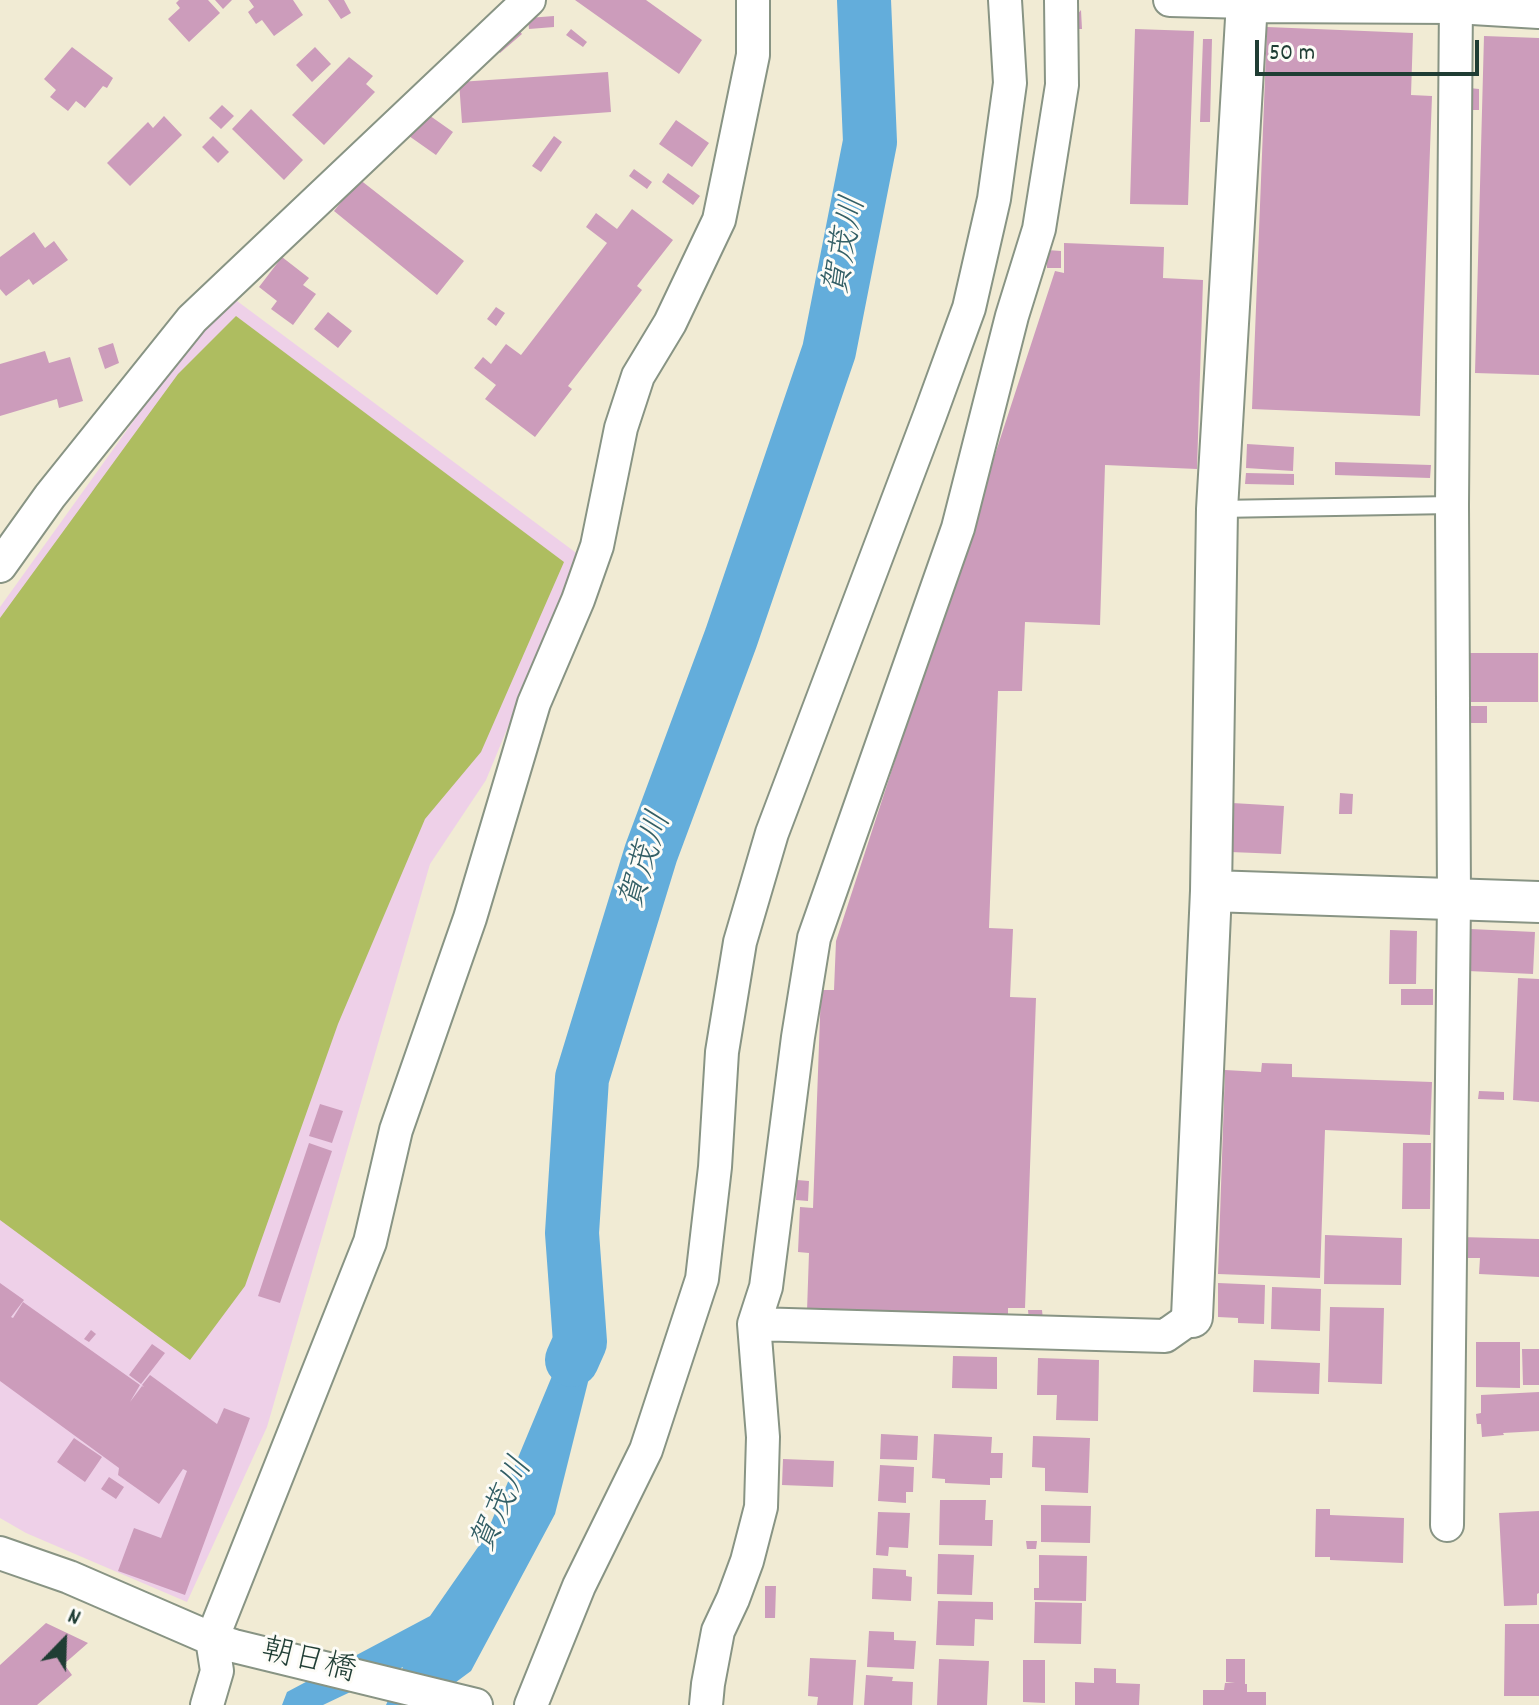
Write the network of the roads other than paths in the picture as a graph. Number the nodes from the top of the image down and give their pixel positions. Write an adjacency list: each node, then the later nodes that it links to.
1 (529, 0): 11 (street)
2 (753, 0): 19 (street)
3 (1005, 0): 22 (street)
4 (1061, 0): 16 (street)
5 (1170, 0): 6 (street)
6 (1247, 1): 7 (street); 10 (street)
7 (1456, 2): 8 (street); 9 (street)
8 (1539, 8)
9 (1452, 505): 10 (lane); 13 (street)
10 (1217, 509): 12 (street)
11 (0, 566)
12 (1211, 891): 13 (street); 15 (street)
13 (1454, 899): 14 (street); 17 (street)
14 (1539, 902)
15 (1192, 1317): 16 (street)
16 (754, 1324): 23 (street)
17 (1447, 1525)
18 (0, 1553): 19 (street, 朝日橋)
19 (223, 1643): 20 (street); 21 (street, 朝日橋)
20 (207, 1705)
21 (476, 1705)
22 (531, 1705)
23 (706, 1705)

